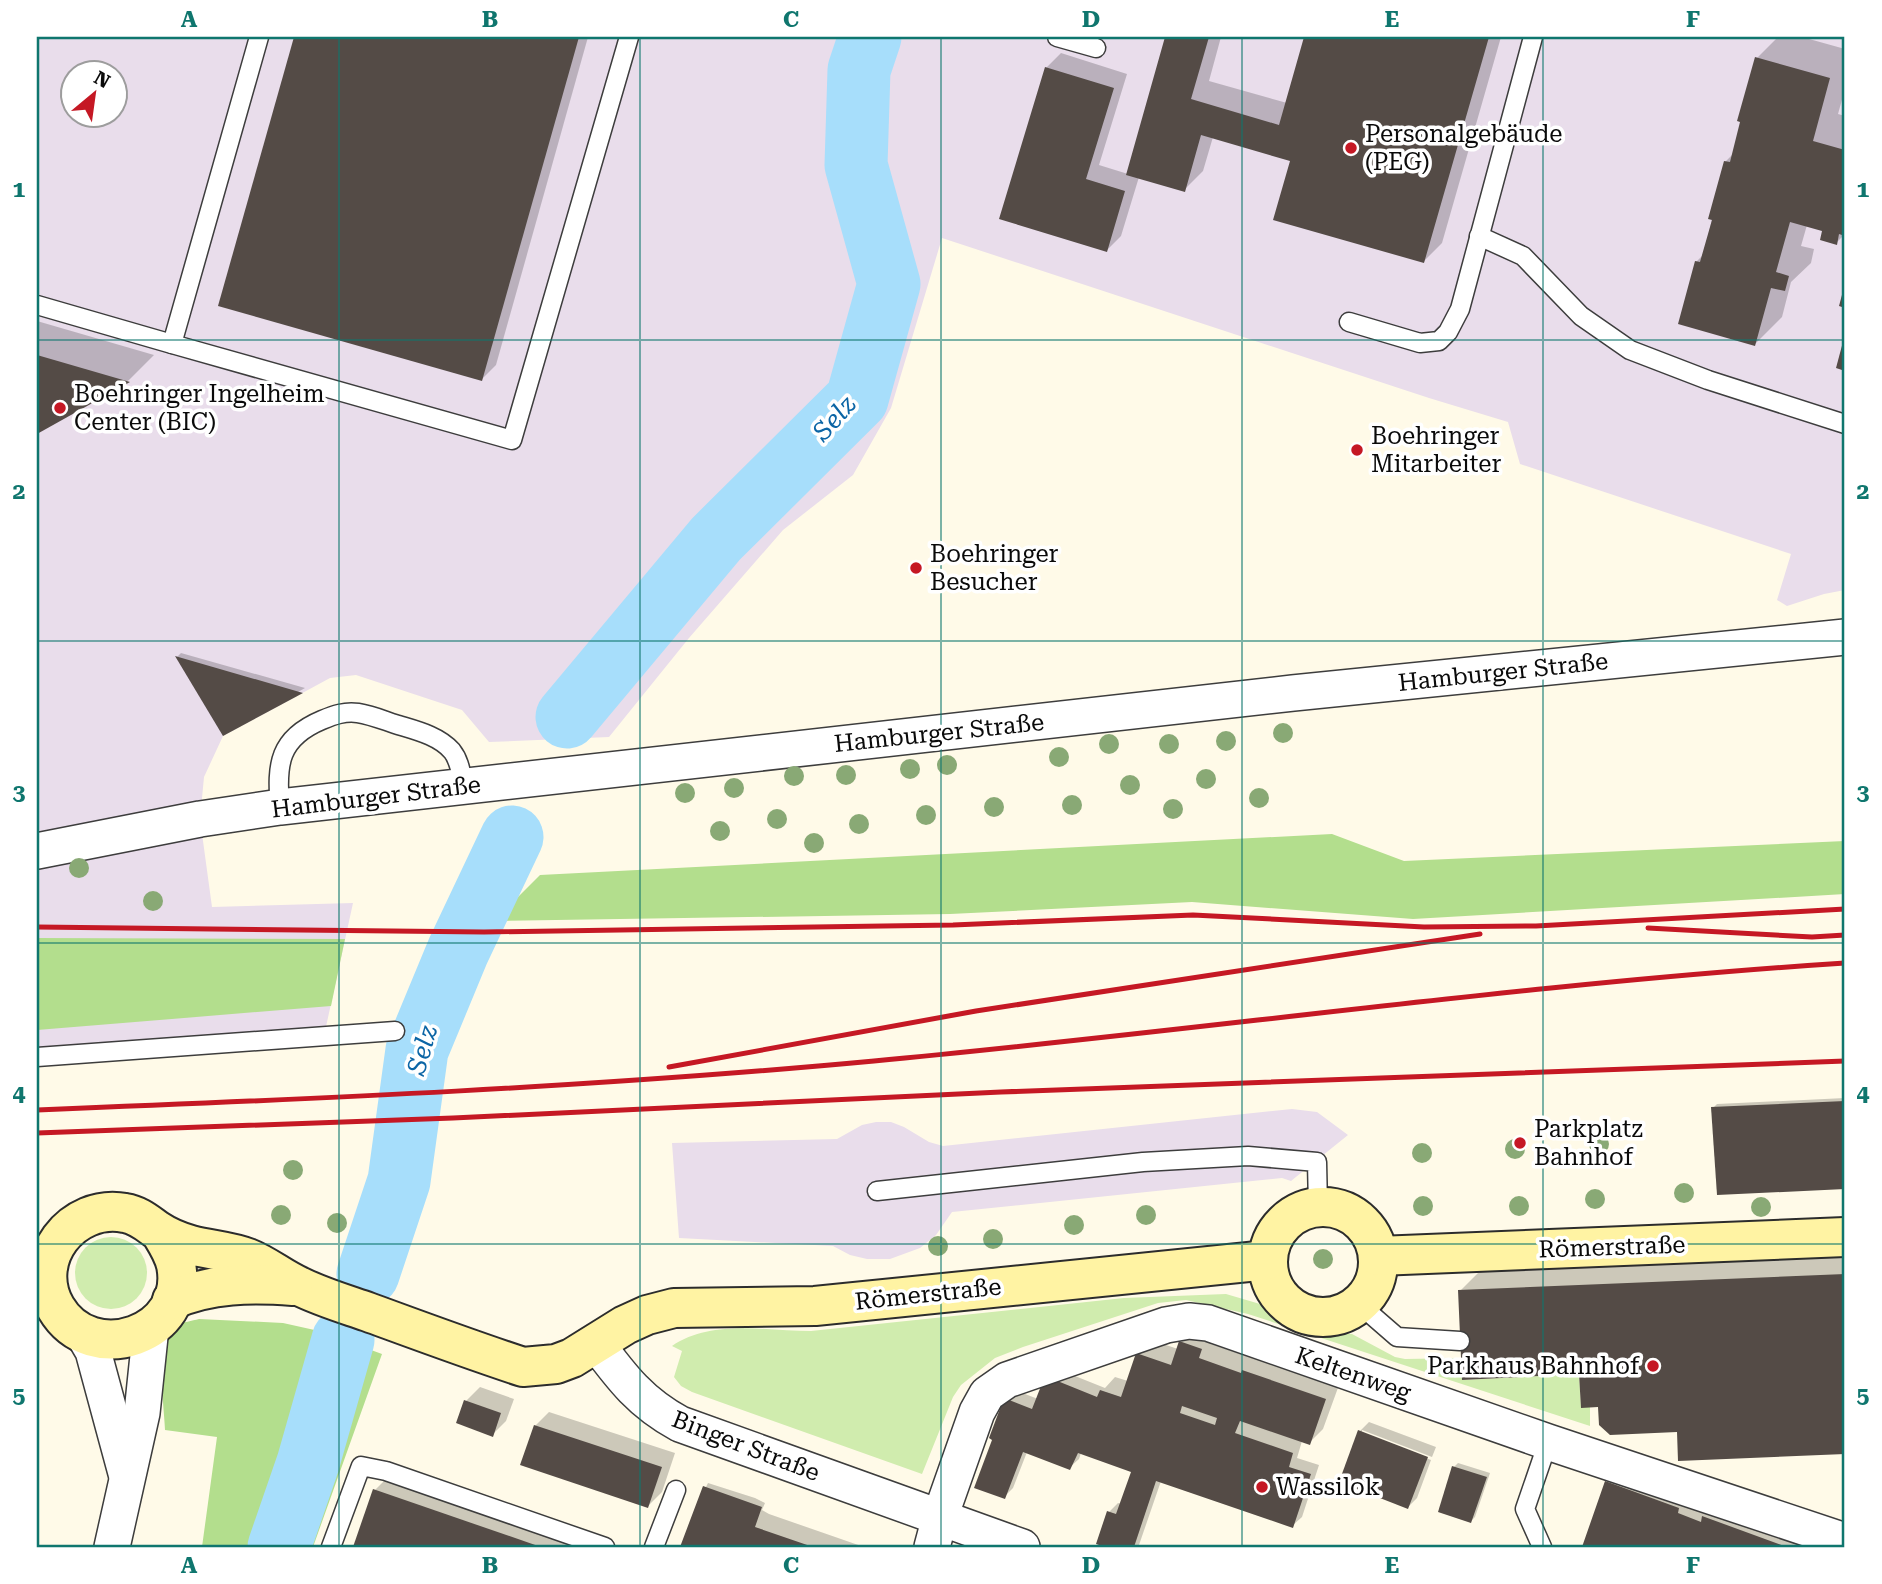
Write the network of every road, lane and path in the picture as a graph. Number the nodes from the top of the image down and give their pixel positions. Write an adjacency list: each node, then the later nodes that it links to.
1 (258, 37): 9 (lane)
2 (629, 37): 9 (lane)
3 (1058, 37): 5 (lane)
4 (1533, 37): 6 (lane)
5 (1096, 48)
6 (1479, 236): 8 (lane); 10 (lane)
7 (37, 305): 9 (lane)
8 (1349, 322)
9 (172, 344)
10 (1845, 424)
11 (1845, 637): 12 (street, Hamburger Straße)
12 (464, 786): 13 (street, Hamburger Straße); 13 (lane)
13 (280, 807): 14 (street, Hamburger Straße)
14 (37, 851)
15 (395, 1031): 16 (lane)
16 (37, 1057)
17 (877, 1191): 18 (lane)
18 (1318, 1207): 22 (main road); 23 (main road)
19 (55, 1224): 20 (main road); 24 (main road)
20 (160, 1232): 25 (main road); 27 (main road)
21 (1845, 1237): 22 (main road, Römerstraße)
22 (1378, 1256): 26 (main road)
23 (1268, 1260): 26 (main road); 30 (main road, Römerstraße)
24 (43, 1285): 28 (main road)
25 (298, 1286): 27 (main road); 30 (main road)
26 (1359, 1304): 29 (lane)
27 (162, 1313): 28 (main road); 32 (street)
28 (83, 1334): 32 (street)
29 (1461, 1341)
30 (596, 1343): 34 (street, Binger Straße)
31 (1548, 1442): 34 (street, Keltenweg); 35 (street, Keltenweg); 41 (lane)
32 (127, 1477): 36 (street)
33 (676, 1490): 39 (lane)
34 (936, 1532): 40 (street, Binger Straße)
35 (1845, 1541)
36 (113, 1547)
37 (331, 1547): 38 (lane)
38 (605, 1547)
39 (654, 1547)
40 (1022, 1547)
41 (1542, 1547)

